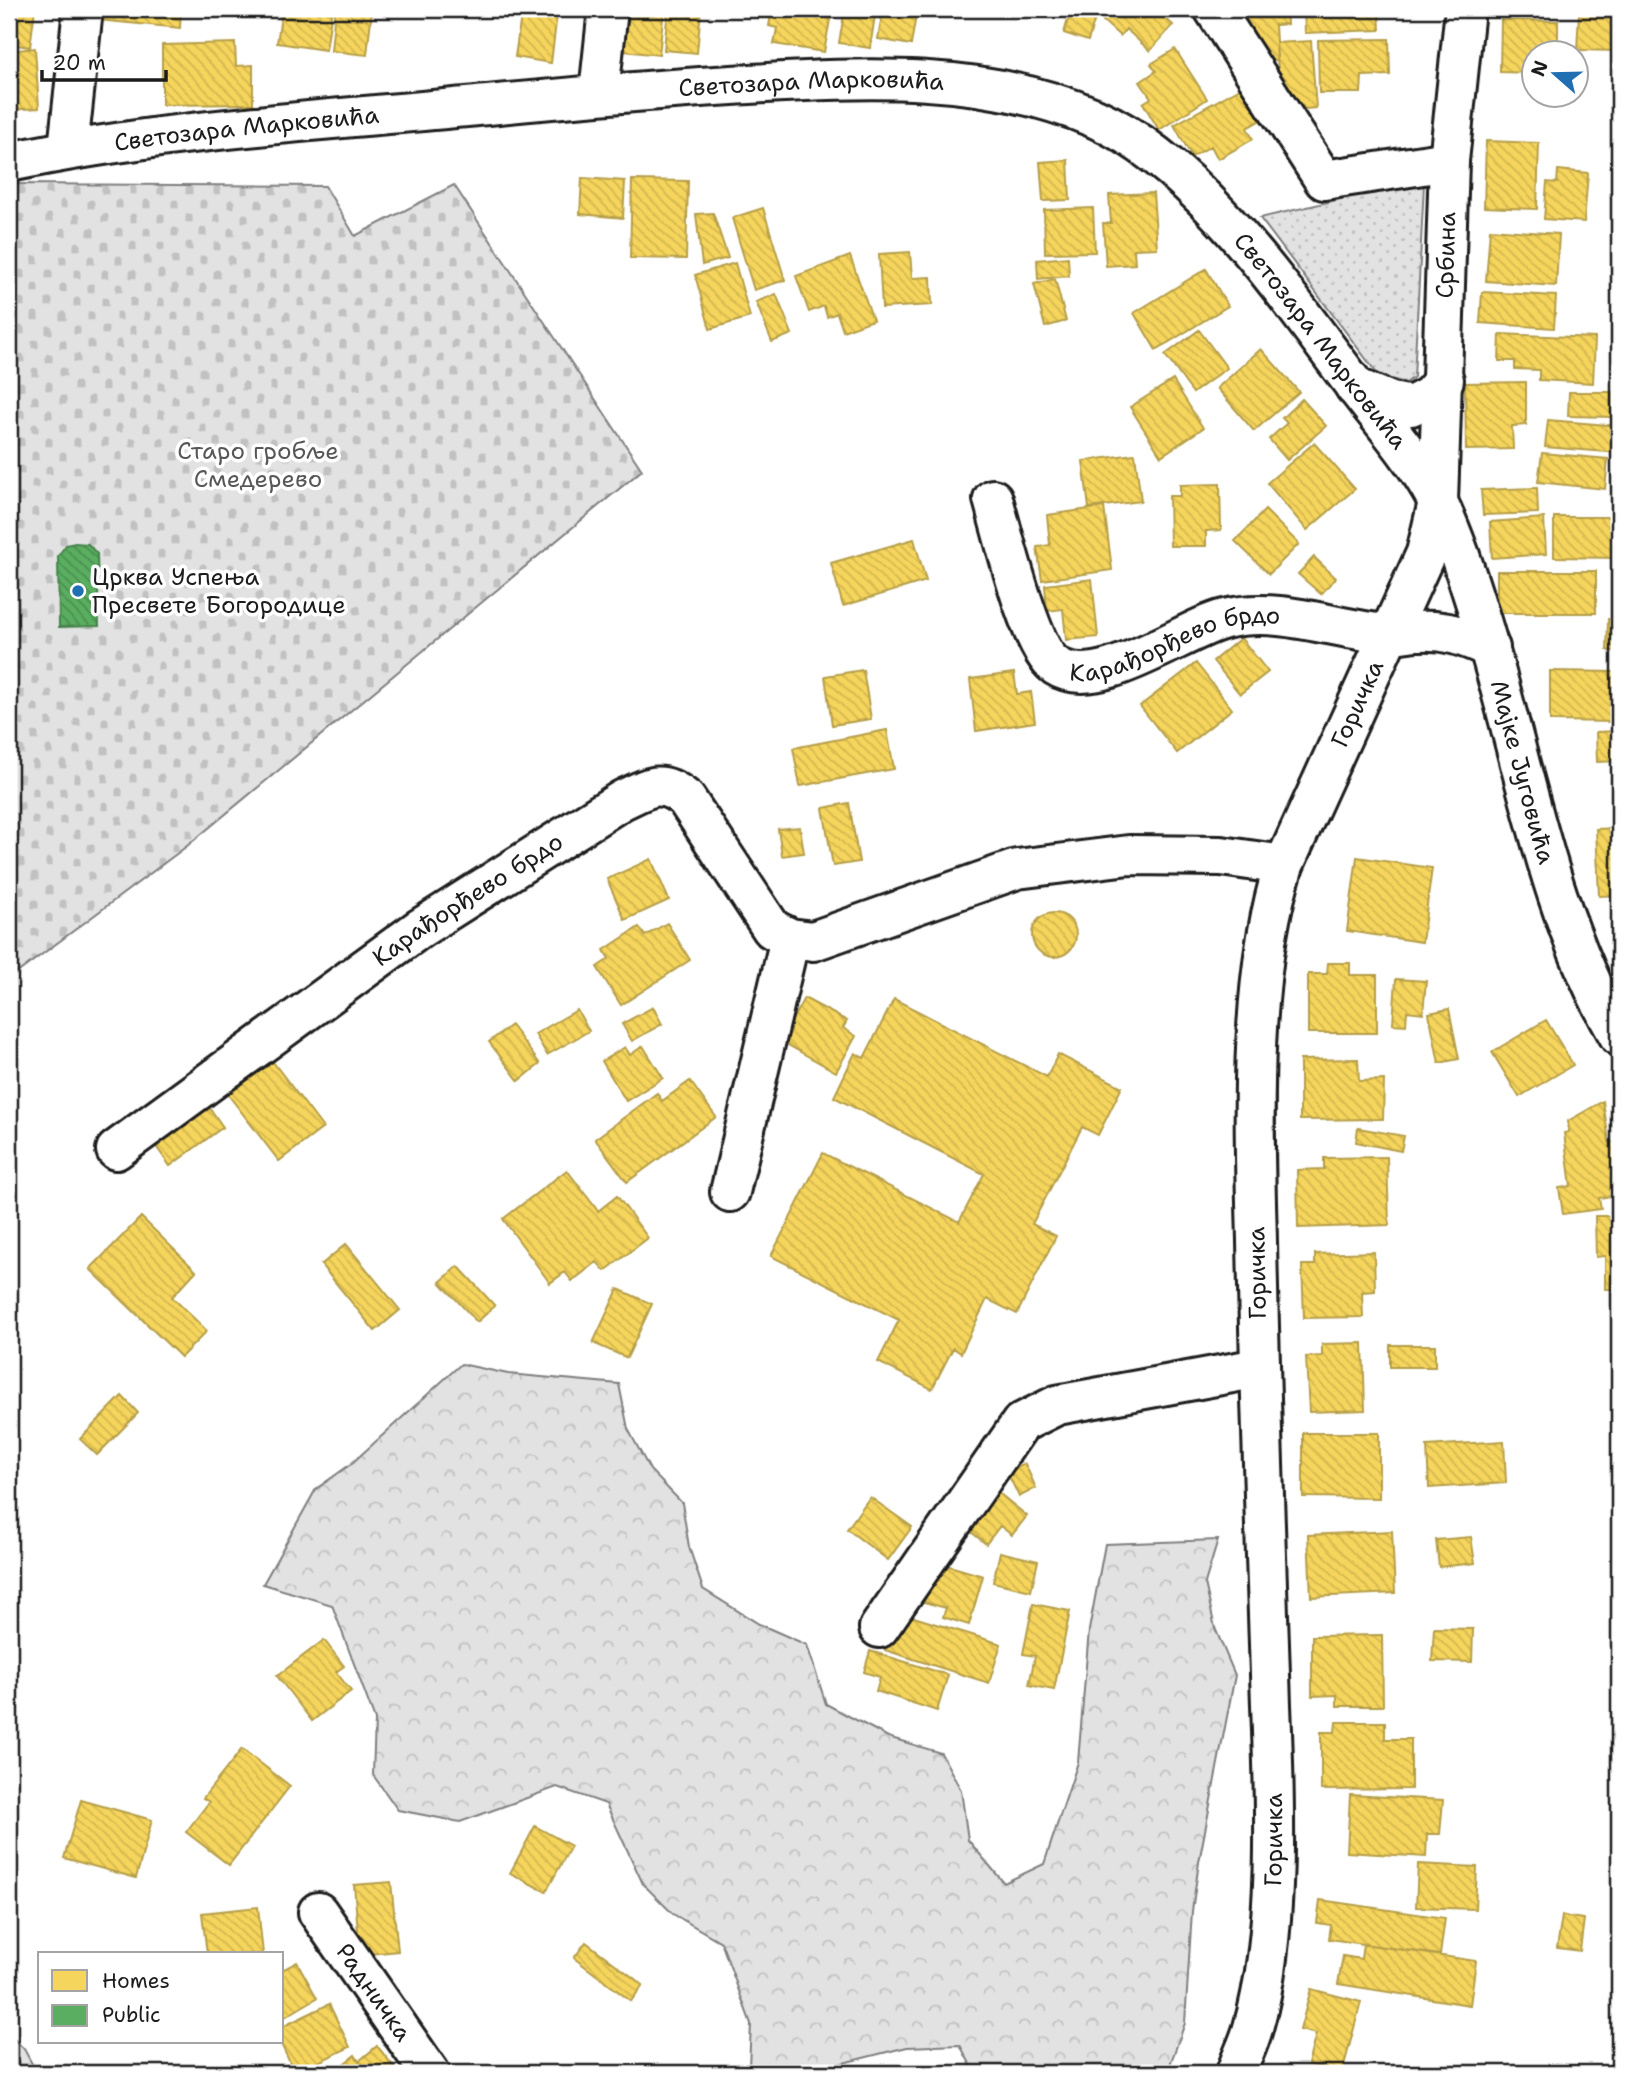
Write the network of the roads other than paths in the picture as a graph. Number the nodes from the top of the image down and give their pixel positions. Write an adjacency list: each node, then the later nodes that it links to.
1 (83, 9): 6 (street)
2 (608, 9): 5 (street)
3 (1214, 9): 7 (street)
4 (1465, 9): 7 (street, Србина)
5 (599, 93): 6 (street, Светозара Марковића); 10 (street, Светозара Марковића)
6 (68, 149): 8 (street, Светозара Марковића)
7 (1448, 161): 9 (street, Србина)
8 (9, 162)
9 (1444, 380): 10 (street); 12 (street, Србина)
10 (1355, 387): 12 (street, Светозара Марковића)
11 (993, 499): 13 (street, Карађорђево брдо)
12 (1438, 502): 13 (street, Горичка); 14 (street, Мајке Југовића)
13 (1390, 634): 14 (street); 15 (street, Горичка)
14 (1490, 648): 17 (street, Мајке Југовића)
15 (1284, 865): 16 (street); 20 (street, Горичка)
16 (790, 938): 18 (street, Карађорђево брдо); 19 (street)
17 (1619, 1037)
18 (116, 1150)
19 (730, 1192)
20 (1259, 1368): 21 (street); 24 (street, Горичка)
21 (879, 1628)
22 (318, 1912): 23 (street, Радничка)
23 (430, 2073)
24 (1236, 2073)

